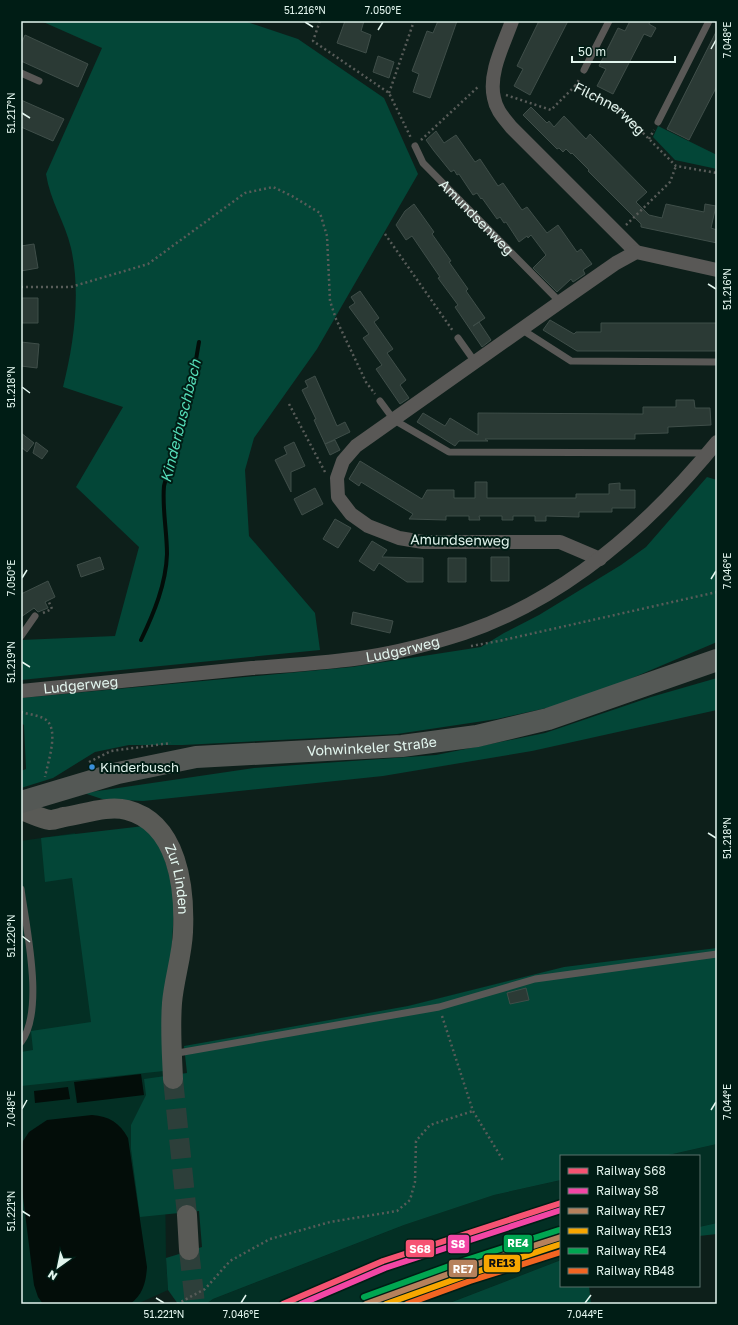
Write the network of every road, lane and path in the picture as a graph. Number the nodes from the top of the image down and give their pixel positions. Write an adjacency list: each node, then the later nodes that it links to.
1 (320, 21): 11 (path)
2 (414, 21): 11 (path)
3 (512, 21): 10 (street)
4 (609, 21): 6 (lane, Filchnerweg)
5 (709, 21): 12 (lane, Filchnerweg)
6 (584, 70)
7 (21, 73): 8 (lane)
8 (39, 81)
9 (479, 86): 13 (path)
10 (493, 90): 14 (path, Filchnerweg); 18 (street)
11 (389, 93): 13 (path)
12 (658, 122)
13 (415, 146): 21 (lane, Amundsenweg)
14 (676, 166): 15 (path); 16 (path)
15 (717, 173)
16 (636, 215)
17 (385, 234): 23 (path)
18 (636, 252): 19 (street); 21 (street)
19 (717, 270)
20 (21, 287): 26 (path)
21 (560, 302): 22 (street)
22 (521, 329): 24 (street); 25 (lane)
23 (458, 338): 24 (lane)
24 (475, 362): 28 (street)
25 (717, 362)
26 (380, 401): 28 (lane)
27 (289, 404): 30 (path)
28 (394, 420): 29 (lane); 30 (street)
29 (713, 448): 31 (street, Ludgerweg)
30 (338, 497): 31 (street, Amundsenweg)
31 (600, 559): 38 (street, Ludgerweg)
32 (717, 592): 36 (path)
33 (48, 600): 34 (path)
34 (36, 616): 35 (lane)
35 (21, 636)
36 (469, 646)
37 (717, 660): 43 (main road, Vohwinkeler Straße)
38 (21, 691)
39 (21, 712): 42 (path)
40 (177, 742): 41 (path)
41 (84, 765)
42 (44, 783)
43 (21, 802)
44 (21, 810): 49 (street, Zur Linden)
45 (21, 889): 48 (lane)
46 (717, 954): 47 (lane)
47 (439, 1007): 49 (lane); 51 (path)
48 (21, 1042)
49 (172, 1054): 50 (street, Zur Linden)
50 (173, 1079)
51 (473, 1111): 52 (path); 55 (path)
52 (504, 1162)
53 (187, 1215): 54 (street)
54 (189, 1250)
55 (177, 1304)

